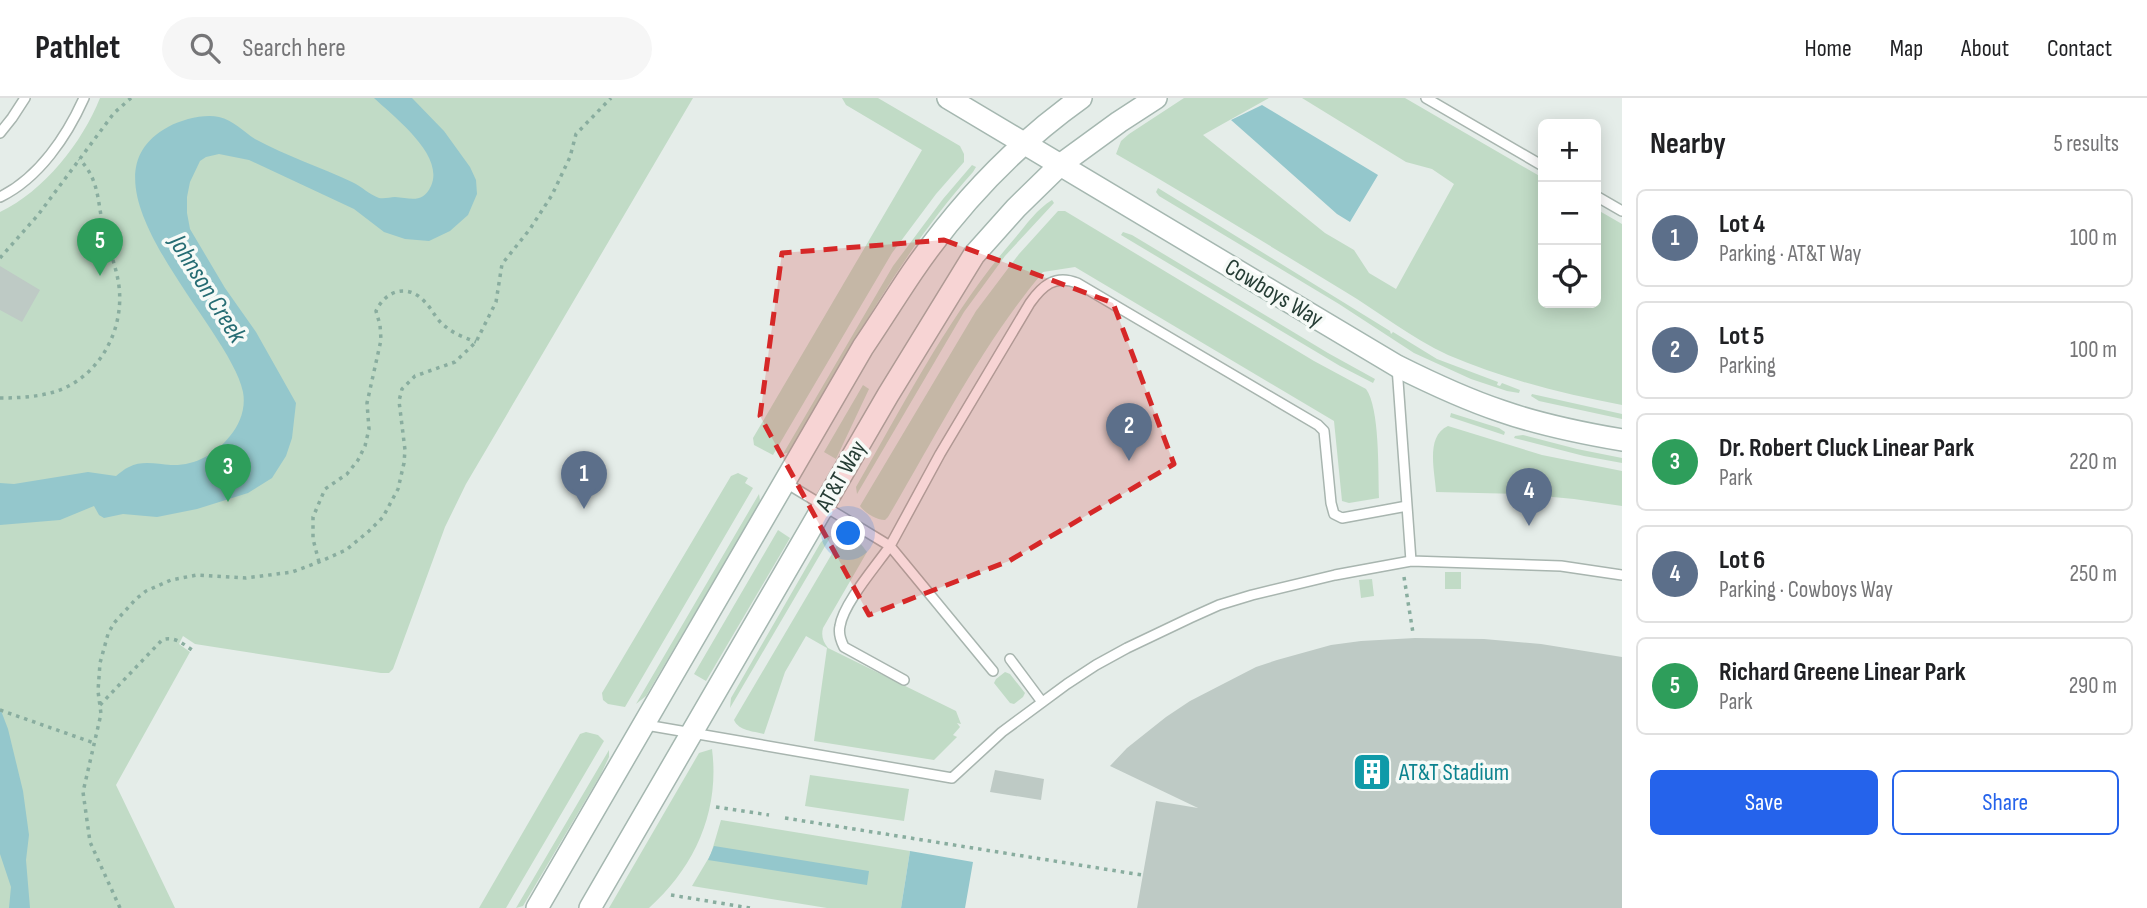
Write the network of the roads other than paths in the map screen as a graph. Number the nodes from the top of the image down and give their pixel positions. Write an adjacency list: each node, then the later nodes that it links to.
1 (25, 98): 7 (lane)
2 (83, 98): 11 (lane)
3 (948, 98): 8 (main road, Cowboys Way)
4 (1080, 98): 8 (main road, AT&T Way)
5 (1156, 98): 10 (main road, AT&T Way)
6 (1426, 98): 9 (lane)
7 (0, 133)
8 (1024, 143): 10 (main road, Cowboys Way); 16 (main road, AT&T Way)
9 (1538, 163)
10 (1060, 165): 14 (main road, Cowboys Way); 17 (main road, AT&T Way)
11 (0, 197)
12 (1601, 199): 13 (lane)
13 (1622, 211)
14 (1397, 366): 15 (main road, Cowboys Way); 18 (lane)
15 (1622, 440)
16 (786, 483): 17 (lane); 26 (main road, AT&T Way)
17 (824, 505): 19 (lane); 27 (main road, AT&T Way)
18 (1407, 506): 19 (lane); 20 (lane)
19 (890, 546): 23 (lane); 24 (lane)
20 (1406, 562): 21 (lane); 25 (lane)
21 (1622, 575)
22 (1010, 659): 25 (lane)
23 (993, 671)
24 (904, 680)
25 (1042, 702): 27 (lane)
26 (644, 725): 27 (lane); 28 (main road, AT&T Way)
27 (692, 732): 29 (main road, AT&T Way)
28 (537, 908)
29 (590, 908)

